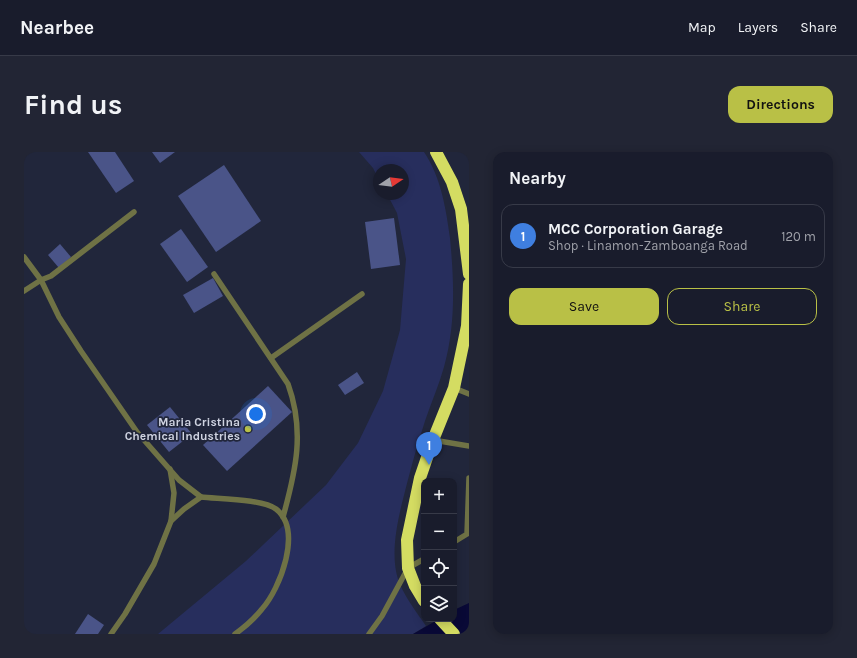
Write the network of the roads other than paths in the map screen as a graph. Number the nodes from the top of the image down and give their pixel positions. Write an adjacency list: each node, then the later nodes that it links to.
1 (436, 152): 5 (highway)
2 (134, 212): 6 (lane)
3 (24, 257): 6 (lane)
4 (214, 274): 10 (lane)
5 (469, 274)
6 (41, 280): 8 (lane); 15 (lane)
7 (469, 284): 11 (highway)
8 (24, 291)
9 (362, 294): 10 (lane)
10 (271, 358): 18 (lane)
11 (454, 388): 12 (lane); 13 (highway)
12 (469, 394)
13 (432, 440): 14 (lane); 23 (highway)
14 (469, 446)
15 (170, 469): 17 (lane); 19 (lane)
16 (469, 478): 20 (lane)
17 (201, 497): 18 (lane); 19 (lane)
18 (283, 517): 27 (lane)
19 (171, 521): 26 (lane)
20 (468, 535): 21 (lane)
21 (457, 540)
22 (421, 561): 23 (lane)
23 (408, 568): 24 (highway); 28 (lane)
24 (421, 596)
25 (443, 622): 29 (highway)
26 (111, 634)
27 (235, 634)
28 (369, 634)
29 (454, 634)

